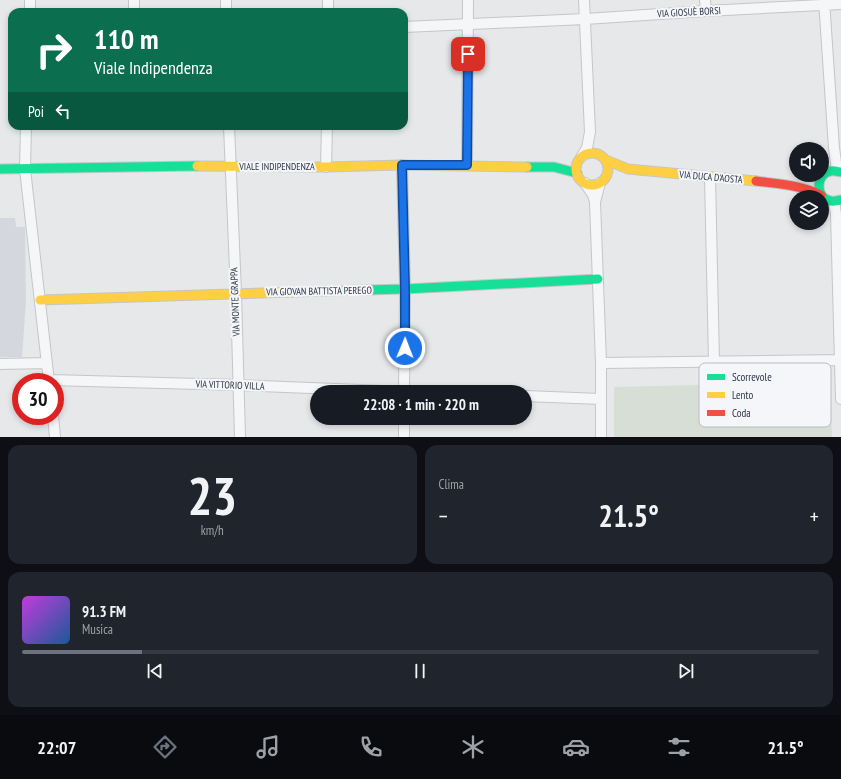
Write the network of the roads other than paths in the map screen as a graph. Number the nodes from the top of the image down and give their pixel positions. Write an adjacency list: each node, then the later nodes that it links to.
1 (468, 0): 8 (street)
2 (584, 0): 7 (street)
3 (705, 0): 6 (street)
4 (824, 2): 5 (street, VIA GIOSUÈ BORSI); 6 (street, VIA GIOSUÈ BORSI); 24 (street)
5 (841, 4)
6 (706, 11): 7 (street, VIA GIOSUÈ BORSI)
7 (585, 19): 8 (street, VIA GIOSUÈ BORSI); 13 (street)
8 (468, 24): 9 (street, VIA GIOSUÈ BORSI); 16 (street)
9 (408, 27)
10 (26, 130): 21 (street)
11 (228, 130): 17 (street, VIA MONTE GRAPPA)
12 (327, 130): 18 (street)
13 (580, 158): 14 (street); 19 (street, VIALE INDIPENDENZA); 25 (street)
14 (606, 160): 22 (street, VIA DUCA D'AOSTA); 26 (street)
15 (402, 165): 16 (street, VIALE INDIPENDENZA); 18 (street, VIALE INDIPENDENZA); 36 (street)
16 (467, 165): 19 (street, VIALE INDIPENDENZA)
17 (230, 166): 18 (street, VIALE INDIPENDENZA); 21 (street, VIALE INDIPENDENZA); 37 (street, VIA MONTE GRAPPA)
18 (326, 167)
19 (554, 167): 25 (street, VIALE INDIPENDENZA)
20 (0, 169): 21 (street, VIALE INDIPENDENZA)
21 (25, 169): 38 (street)
22 (628, 169): 26 (street, VIA DUCA D'AOSTA); 27 (street, VIA DUCA D'AOSTA)
23 (829, 171): 24 (street, VIA DUCA D'AOSTA)
24 (839, 171)
25 (577, 173): 28 (street)
26 (607, 175): 30 (street)
27 (710, 177): 31 (street, VIA DUCA D'AOSTA); 41 (street)
28 (585, 182): 30 (street); 34 (street)
29 (803, 182): 31 (street, VIA DUCA D'AOSTA)
30 (600, 183): 34 (street)
31 (794, 185): 32 (street, VIA DUCA D'AOSTA)
32 (811, 190)
33 (838, 201): 39 (street)
34 (595, 202): 35 (street)
35 (598, 279): 36 (street, VIA GIOVAN BATTISTA PEREGO); 42 (street)
36 (405, 289): 37 (street, VIA GIOVAN BATTISTA PEREGO); 47 (street)
37 (236, 293): 38 (street, VIA GIOVAN BATTISTA PEREGO); 46 (street, VIA MONTE GRAPPA)
38 (40, 300): 40 (street)
39 (840, 360): 41 (street); 51 (street)
40 (47, 362): 43 (street); 44 (street)
41 (714, 362): 42 (street)
42 (601, 363): 50 (street)
43 (0, 364)
44 (48, 373)
45 (64, 381): 46 (street, VIA VITTORIO VILLA)
46 (238, 385): 48 (street, VIA VITTORIO VILLA); 55 (street, VIA MONTE GRAPPA)
47 (404, 385)
48 (310, 388)
49 (532, 396): 50 (street)
50 (601, 399): 57 (street)
51 (841, 399)
52 (54, 425): 54 (street)
53 (404, 425): 56 (street)
54 (55, 437)
55 (240, 437)
56 (404, 437)
57 (601, 437)

